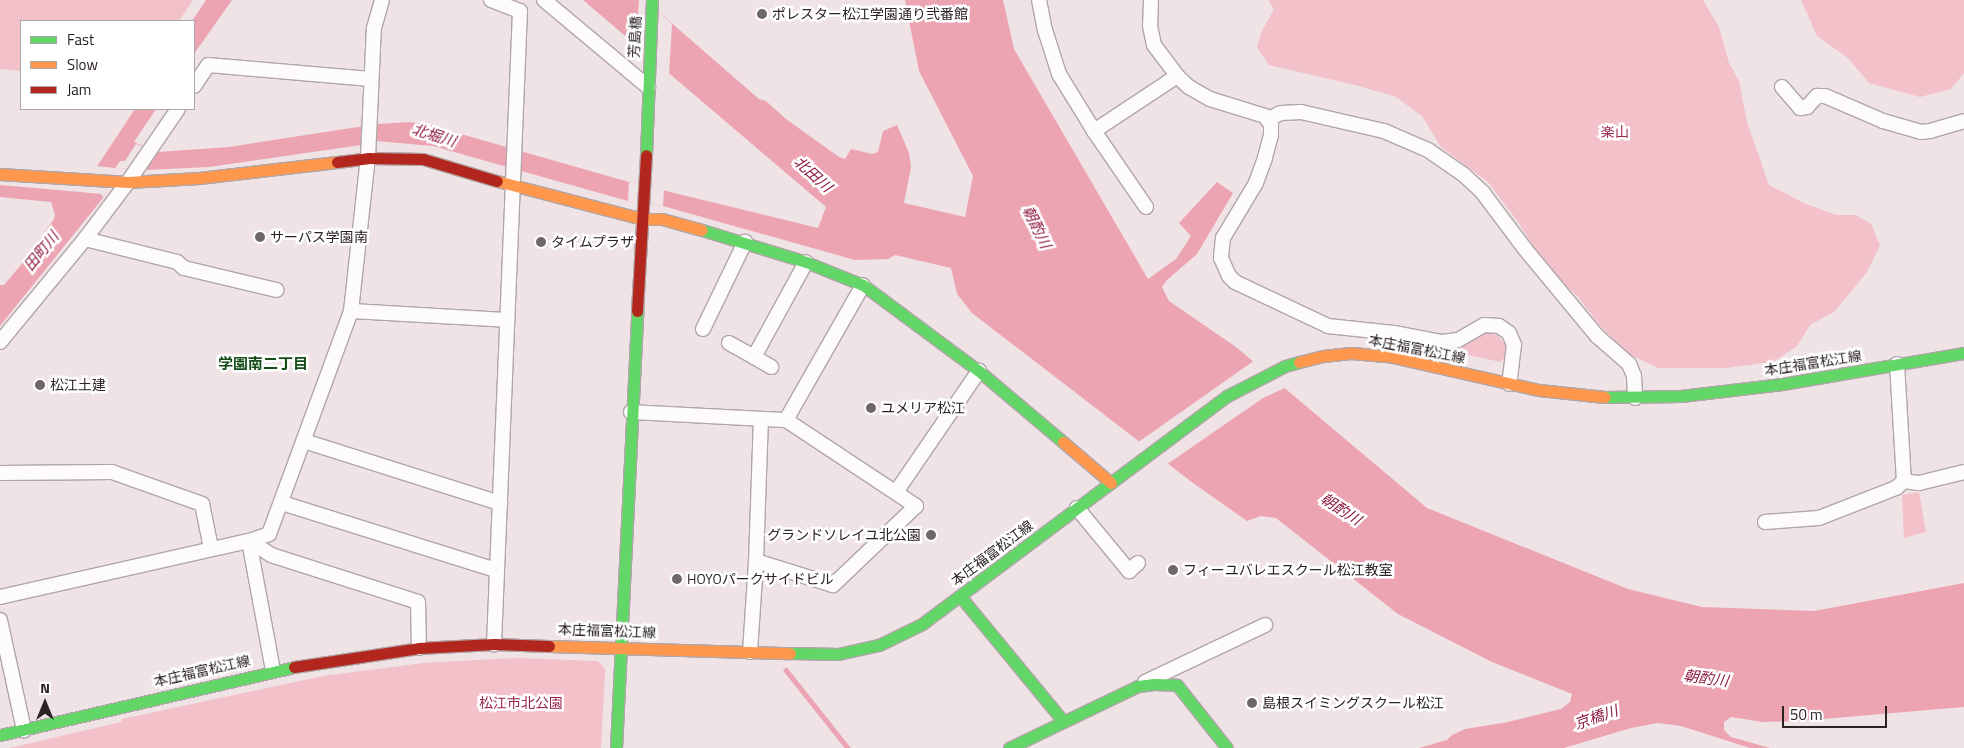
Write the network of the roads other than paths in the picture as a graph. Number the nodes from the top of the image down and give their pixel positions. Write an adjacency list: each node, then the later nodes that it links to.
1 (382, 0): 9 (street)
2 (491, 0): 7 (street)
3 (544, 0): 10 (street)
4 (652, 0): 10 (street, 芳島橋)
5 (1039, 0): 16 (street)
6 (1151, 0): 8 (street)
7 (521, 5): 20 (street)
8 (1177, 76): 14 (street); 16 (street)
9 (370, 79): 11 (street); 17 (street)
10 (648, 82): 22 (street, 芳島橋)
11 (195, 84)
12 (1782, 87): 15 (street)
13 (177, 110): 19 (street)
14 (1269, 119): 38 (street); 39 (street)
15 (1964, 121)
16 (1094, 131): 21 (street)
17 (369, 151): 19 (street); 20 (street); 28 (street)
18 (0, 174): 19 (street)
19 (123, 182): 23 (street)
20 (512, 185): 22 (street); 29 (street)
21 (1146, 207)
22 (643, 213): 24 (street); 40 (street, 芳島橋)
23 (85, 239): 27 (street); 31 (street)
24 (745, 242): 25 (street); 30 (street)
25 (806, 262): 26 (street); 34 (street)
26 (863, 285): 37 (street); 42 (street)
27 (276, 290)
28 (351, 311): 29 (street); 43 (street)
29 (507, 320): 50 (street)
30 (703, 329)
31 (0, 342)
32 (729, 343): 34 (street)
33 (1964, 353): 35 (street, 本庄福富松江線)
34 (754, 357): 36 (street)
35 (1897, 364): 39 (street, 本庄福富松江線); 46 (street)
36 (772, 367)
37 (979, 371): 47 (street); 48 (street)
38 (1509, 384): 39 (street, 本庄福富松江線); 47 (street, 本庄福富松江線)
39 (1635, 398)
40 (631, 412): 41 (street); 63 (street, 芳島橋)
41 (761, 419): 42 (street); 55 (street)
42 (786, 420): 48 (street)
43 (304, 441): 49 (street); 50 (street)
44 (1964, 472): 46 (street)
45 (0, 473): 54 (street)
46 (1904, 481): 52 (street)
47 (1111, 483): 51 (street, 本庄福富松江線)
48 (896, 492): 55 (street)
49 (282, 503): 53 (street); 57 (street)
50 (500, 503): 57 (street)
51 (1077, 508): 56 (street); 59 (street, 本庄福富松江線)
52 (1764, 522)
53 (249, 541): 54 (street); 64 (street); 66 (street)
54 (210, 548): 58 (street)
55 (756, 561): 65 (street)
56 (1138, 564)
57 (496, 570): 62 (street)
58 (0, 596)
59 (960, 596): 65 (street, 本庄福富松江線); 68 (street)
60 (0, 620): 69 (street)
61 (1265, 625): 67 (street)
62 (494, 644): 63 (street, 本庄福富松江線); 64 (street, 本庄福富松江線)
63 (619, 646): 65 (street, 本庄福富松江線); 71 (street, 芳島橋)
64 (419, 648): 66 (street, 本庄福富松江線)
65 (750, 652)
66 (273, 670): 69 (street, 本庄福富松江線)
67 (1138, 686): 68 (street); 73 (street)
68 (1063, 721): 72 (street)
69 (24, 730): 70 (street, 本庄福富松江線)
70 (0, 735)
71 (616, 748)
72 (1009, 748)
73 (1227, 748)

